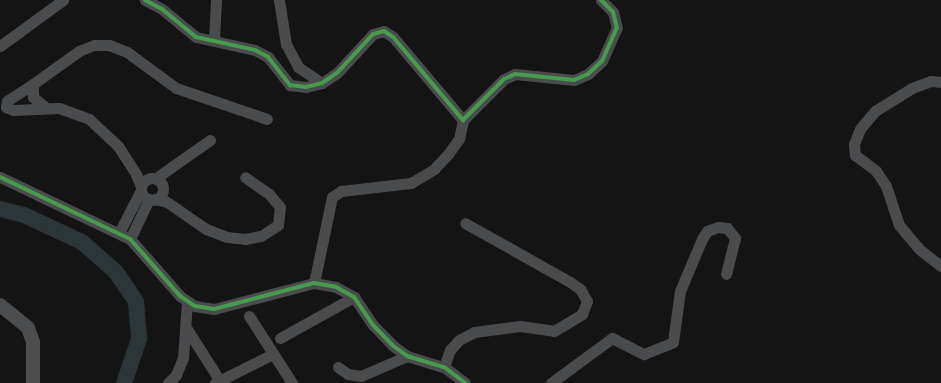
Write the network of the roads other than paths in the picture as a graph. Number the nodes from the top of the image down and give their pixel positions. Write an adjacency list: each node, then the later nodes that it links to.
1 (63, 0): 7 (street)
2 (144, 0): 6 (street)
3 (216, 0): 6 (street)
4 (279, 0): 9 (street)
5 (601, 0): 13 (street)
6 (214, 40): 9 (street)
7 (0, 46)
8 (941, 82): 25 (street)
9 (322, 83): 13 (street)
10 (33, 84): 11 (street); 11 (street); 12 (street)
11 (44, 106): 15 (street)
12 (267, 120)
13 (463, 120): 27 (street)
14 (210, 140): 18 (street)
15 (136, 174): 18 (street); 19 (street)
16 (0, 177): 23 (street)
17 (245, 177): 21 (street)
18 (159, 180): 19 (street); 20 (street); 21 (street)
19 (141, 188): 20 (street); 23 (street)
20 (152, 199): 21 (street); 24 (street)
21 (167, 202)
22 (465, 223): 37 (street)
23 (119, 233): 24 (street)
24 (130, 239): 29 (street)
25 (941, 266)
26 (726, 274): 43 (street)
27 (314, 283): 28 (street); 29 (street)
28 (354, 297): 33 (street); 35 (street)
29 (187, 302): 32 (street)
30 (0, 305): 39 (main road)
31 (249, 316): 34 (street)
32 (187, 329): 38 (street); 40 (street)
33 (280, 338)
34 (273, 354): 38 (street); 41 (street)
35 (407, 356): 36 (street); 37 (street)
36 (338, 367)
37 (444, 367): 42 (street)
38 (217, 382)
39 (32, 383)
40 (168, 383)
41 (292, 383)
42 (466, 383)
43 (551, 383)

